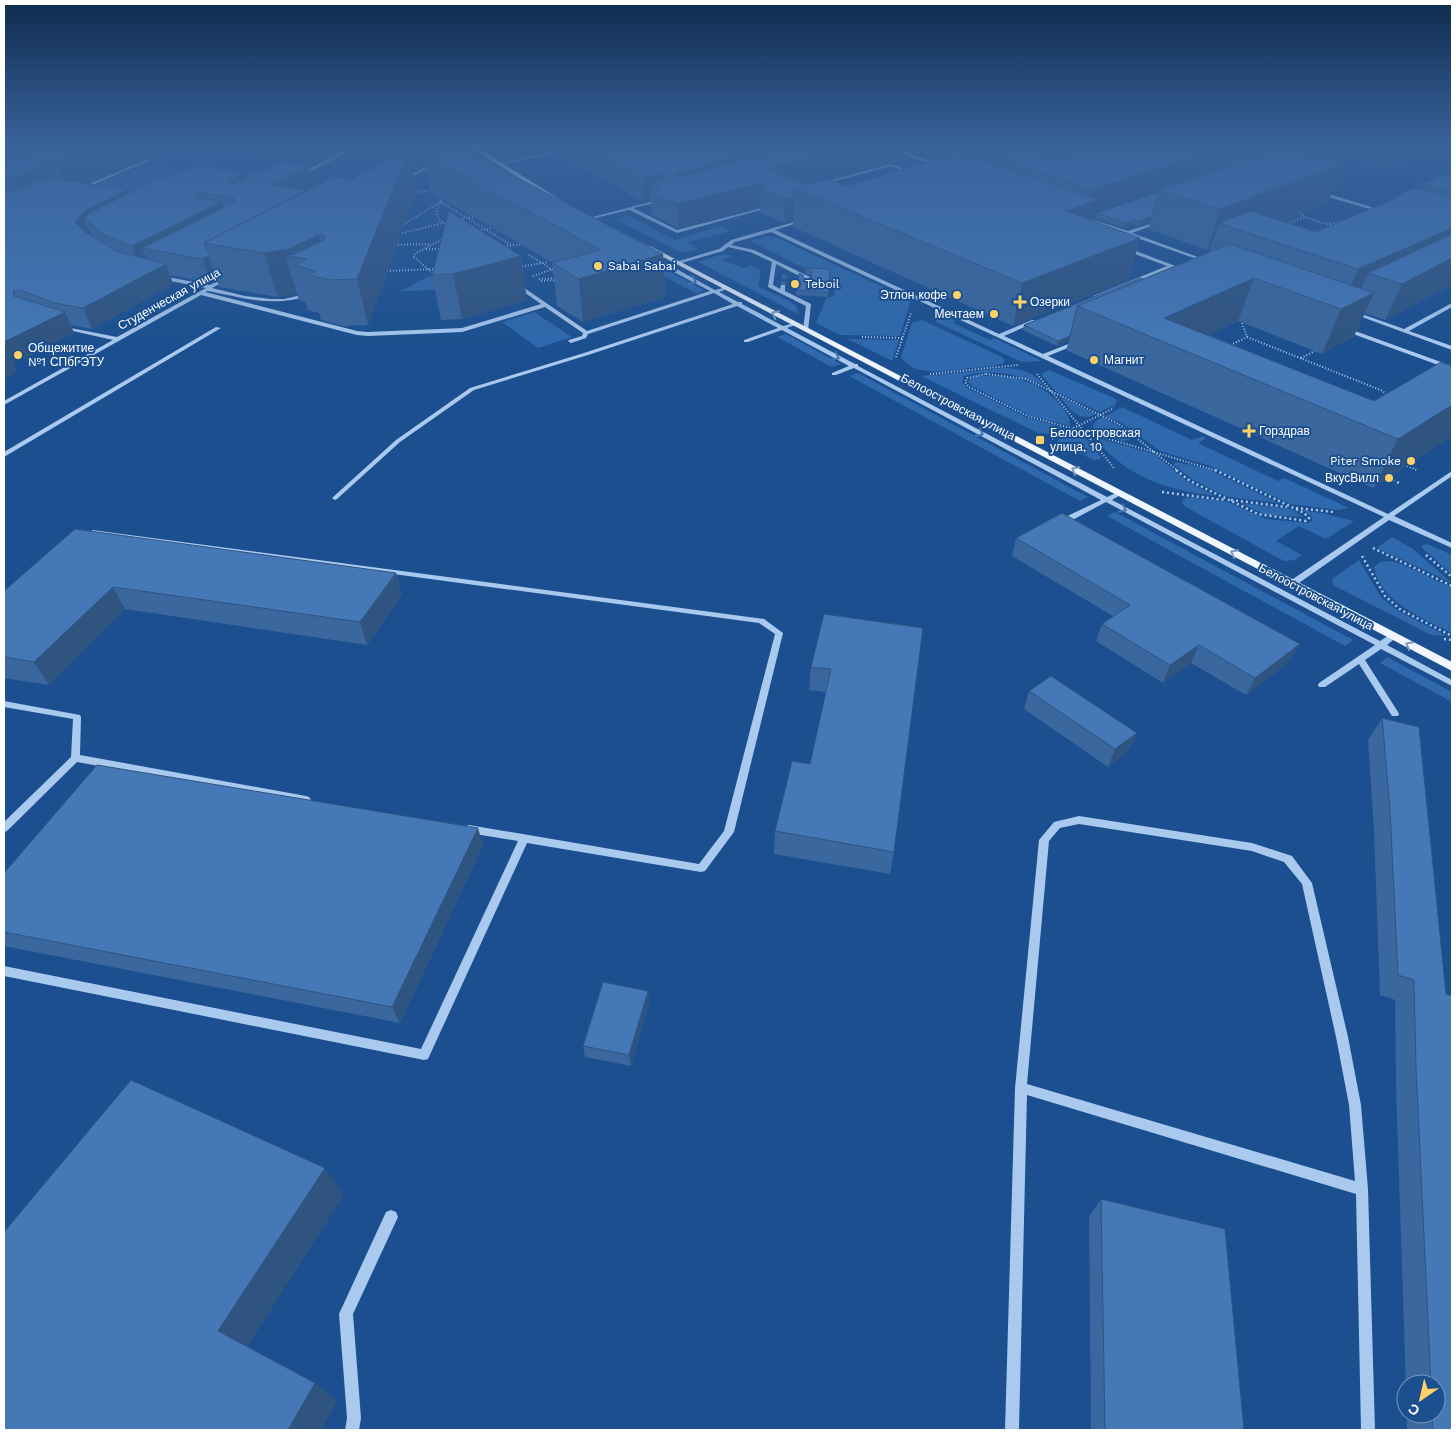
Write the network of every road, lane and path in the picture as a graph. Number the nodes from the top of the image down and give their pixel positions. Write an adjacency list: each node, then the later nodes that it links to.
1 (424, 213): 18 (path)
2 (436, 213): 22 (path)
3 (459, 213): 12 (path)
4 (604, 213): 11 (street)
5 (639, 213): 6 (street)
6 (748, 213)
7 (1301, 213): 14 (path)
8 (1076, 214): 15 (street)
9 (1097, 214): 15 (street)
10 (478, 216): 12 (path)
11 (588, 216): 27 (main road)
12 (466, 217): 22 (path); 26 (path)
13 (1170, 217): 35 (street)
14 (1304, 217): 20 (path); 23 (path)
15 (1086, 218): 35 (street)
16 (406, 219): 18 (path)
17 (1282, 219): 20 (path)
18 (412, 220): 32 (path)
19 (808, 220): 33 (street)
20 (1292, 222): 25 (path)
21 (1344, 222): 23 (path)
22 (444, 223): 30 (path); 36 (path)
23 (1329, 224): 28 (path)
24 (486, 225): 26 (path)
25 (1284, 225)
26 (480, 226): 31 (path)
27 (608, 227)
28 (1336, 227)
29 (491, 228): 31 (path)
30 (453, 229)
31 (486, 229): 34 (path); 44 (path)
32 (394, 230)
33 (772, 230): 45 (street); 80 (street)
34 (473, 232)
35 (1128, 232): 56 (street)
36 (399, 234)
37 (450, 236): 39 (path)
38 (531, 242): 40 (path)
39 (434, 244): 41 (path); 49 (path)
40 (524, 244): 44 (path); 48 (path)
41 (387, 245)
42 (643, 245): 58 (main road, Белоостровская улица)
43 (502, 246): 44 (path)
44 (512, 246)
45 (727, 246): 55 (street); 58 (street)
46 (1116, 246): 60 (street)
47 (443, 248): 49 (path)
48 (530, 248)
49 (423, 249): 64 (path)
50 (529, 255): 53 (path)
51 (644, 255): 59 (street, Белоостровская улица)
52 (543, 258): 53 (path)
53 (536, 260): 57 (path)
54 (548, 262): 57 (path)
55 (774, 262): 73 (street); 94 (street)
56 (1211, 262)
57 (542, 263): 61 (path); 62 (path)
58 (677, 263): 59 (street); 76 (main road, Белоостровская улица)
59 (666, 266): 78 (street, Белоостровская улица, one-way to 78)
60 (1171, 266): 67 (street); 82 (street)
61 (512, 267)
62 (552, 269): 63 (path); 69 (path); 70 (path)
63 (557, 269)
64 (430, 270): 65 (path); 66 (path); 71 (path)
65 (439, 270)
66 (377, 272)
67 (1189, 272)
68 (237, 273): 75 (street, Студенческая улица)
69 (538, 273)
70 (558, 273)
71 (434, 276)
72 (156, 277): 75 (street)
73 (807, 282)
74 (520, 287): 85 (street)
75 (210, 288): 77 (street); 79 (street, Студенческая улица)
76 (725, 288): 78 (lane); 81 (main road, Белоостровская улица)
77 (311, 292)
78 (714, 292): 83 (street, Белоостровская улица); 96 (street)
79 (201, 293): 85 (street); 101 (street, Студенческая улица)
80 (916, 297): 97 (street); 100 (path)
81 (747, 300): 83 (street); 89 (main road, Белоостровская улица, one-way to 81)
82 (1084, 301)
83 (737, 304): 93 (street, Белоостровская улица); 145 (street)
84 (1452, 305): 95 (street)
85 (544, 306): 96 (street)
86 (1352, 312): 95 (street)
87 (1040, 319): 97 (street)
88 (1242, 323): 99 (path)
89 (794, 324): 93 (street); 94 (main road, Белоостровская улица)
90 (56, 325): 101 (street)
91 (1334, 325): 115 (street)
92 (218, 328): 136 (street)
93 (782, 328): 104 (street); 114 (street, Белоостровская улица, one-way to 114)
94 (806, 330): 109 (main road, Белоостровская улица)
95 (1404, 331): 105 (street)
96 (586, 333): 103 (street)
97 (999, 336): 107 (street)
98 (857, 337): 100 (path)
99 (1247, 337): 108 (path); 113 (path)
100 (903, 338): 112 (path)
101 (118, 339): 126 (street, Студенческая улица)
102 (1083, 340): 107 (street)
103 (572, 341)
104 (746, 341)
105 (1452, 348)
106 (1315, 351): 108 (path)
107 (1044, 356): 110 (street)
108 (1301, 358): 121 (path)
109 (866, 361): 114 (street); 144 (main road, Белоостровская улица, one-way to 109)
110 (1054, 361): 118 (path); 124 (street)
111 (1182, 364): 113 (path)
112 (894, 365)
113 (1190, 365): 119 (path)
114 (854, 366): 117 (street); 146 (street, Белоостровская улица, one-way to 146)
115 (1452, 368)
116 (1034, 371): 123 (path)
117 (834, 374)
118 (924, 374)
119 (1228, 381): 120 (path); 125 (path)
120 (1220, 385)
121 (1383, 390): 122 (path); 130 (path)
122 (1392, 390)
123 (1053, 392): 128 (path); 129 (path); 131 (path)
124 (1133, 398): 128 (path); 150 (street)
125 (1268, 398): 127 (path); 130 (path)
126 (4, 402)
127 (1261, 402)
128 (1100, 415): 129 (path); 135 (path)
129 (1079, 425): 131 (path); 133 (path)
130 (1339, 428): 132 (path)
131 (1072, 429): 133 (path); 134 (path)
132 (1348, 432)
133 (1086, 433): 135 (path); 138 (path)
134 (1045, 442)
135 (1156, 453): 147 (path); 148 (path)
136 (4, 455)
137 (1407, 466): 139 (path)
138 (1115, 469)
139 (1417, 470)
140 (1452, 473): 150 (lane)
141 (1388, 478): 142 (path)
142 (1399, 483)
143 (1157, 492): 147 (path)
144 (1120, 493): 146 (street); 156 (main road, Белоостровская улица, one-way to 144)
145 (335, 498)
146 (1106, 500): 151 (street); 160 (street, Белоостровская улица, one-way to 160)
147 (1229, 500): 148 (path); 148 (path)
148 (1291, 507): 149 (path)
149 (1336, 512)
150 (1389, 517): 153 (street); 156 (lane)
151 (1053, 527)
152 (90, 531): 171 (street)
153 (1452, 546)
154 (1371, 547): 157 (path)
155 (1360, 554): 159 (path)
156 (1293, 583): 158 (main road, Белоостровская улица)
157 (1452, 586)
158 (1394, 636): 160 (street); 162 (main road, Белоостровская улица, one-way to 158)
159 (1452, 636)
160 (1380, 645): 161 (street); 163 (street, Белоостровская улица)
161 (1360, 659): 164 (street); 166 (street)
162 (1452, 667)
163 (1452, 683)
164 (1322, 685)
165 (4, 704): 167 (street)
166 (1395, 714)
167 (75, 758): 168 (street); 170 (street)
168 (319, 802)
169 (456, 826): 171 (street)
170 (4, 828)
171 (524, 839): 172 (street)
172 (4, 971)
173 (1021, 1088): 174 (street); 174 (street); 177 (street)
174 (1362, 1189): 178 (street)
175 (391, 1217): 176 (street)
176 (352, 1430)
177 (1012, 1430)
178 (1368, 1430)

